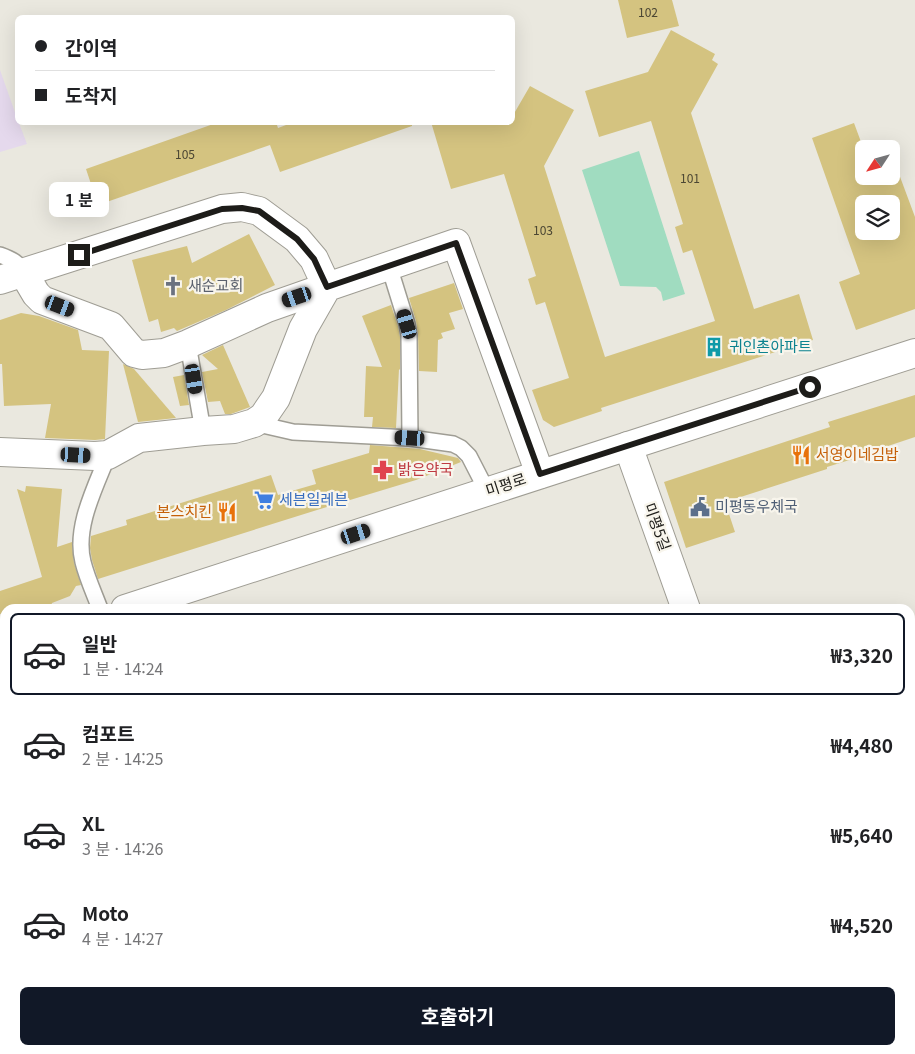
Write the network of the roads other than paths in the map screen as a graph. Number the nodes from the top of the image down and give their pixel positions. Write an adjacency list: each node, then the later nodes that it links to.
1 (0, 255): 3 (lane)
2 (389, 266): 4 (street); 9 (lane); 13 (street)
3 (12, 276): 4 (street); 5 (street)
4 (327, 287): 5 (street); 7 (street)
5 (188, 344): 8 (lane)
6 (915, 353): 10 (street, 미평로)
7 (254, 423): 8 (street); 9 (lane)
8 (203, 431): 12 (street)
9 (410, 438): 14 (lane)
10 (628, 446): 13 (street, 미평로); 17 (street, 미평5길)
11 (0, 452): 12 (street)
12 (108, 454): 15 (lane)
13 (540, 474): 14 (street, 미평로)
14 (487, 492): 16 (street, 미평로)
15 (98, 604)
16 (140, 604)
17 (684, 604)

